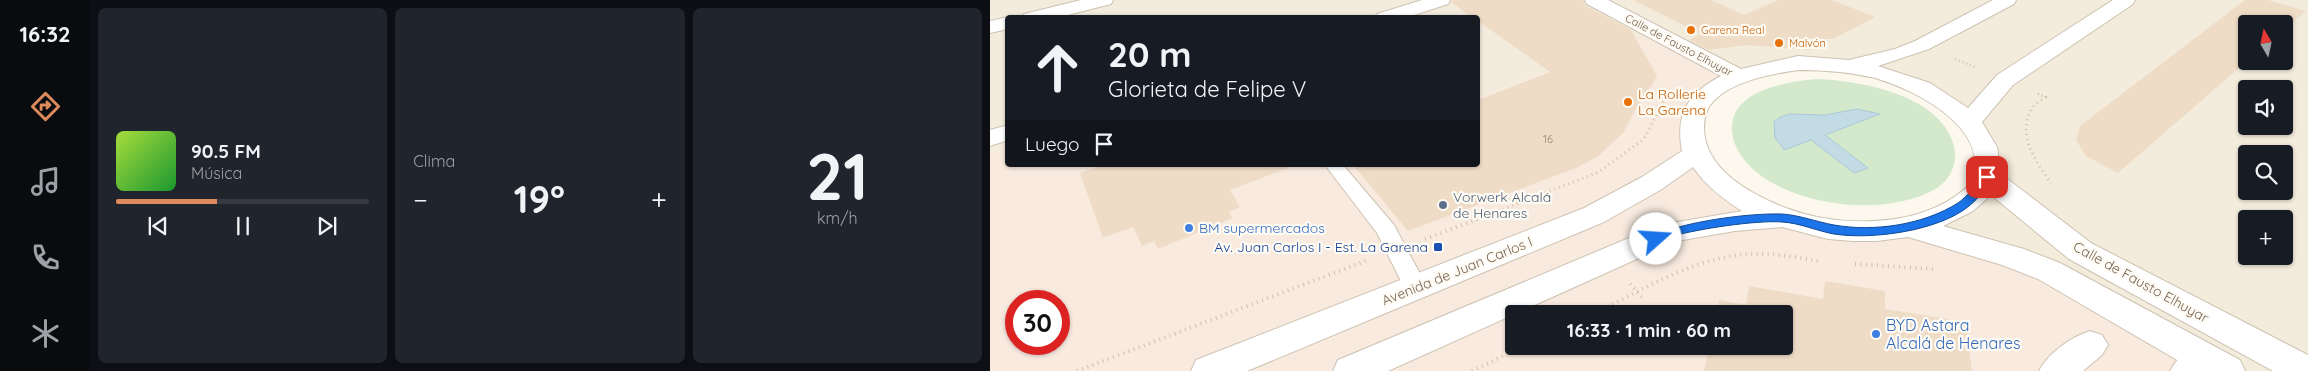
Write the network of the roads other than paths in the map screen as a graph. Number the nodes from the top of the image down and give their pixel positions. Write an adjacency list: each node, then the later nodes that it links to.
1 (1104, 0): 6 (street)
2 (1441, 0): 7 (street)
3 (1594, 0): 11 (street, Calle de Fausto Elhuyar)
4 (2007, 0): 10 (street)
5 (2126, 0): 12 (street)
6 (1043, 15)
7 (1394, 15)
8 (1005, 24): 9 (street)
9 (990, 27)
10 (1849, 66): 11 (street); 12 (street)
11 (1738, 76): 15 (street)
12 (1969, 121): 17 (street)
13 (1005, 133): 14 (street)
14 (990, 138)
15 (1696, 153): 18 (street); 20 (street, Avenida de Juan Carlos I)
16 (1335, 167): 20 (lane)
17 (1987, 177): 19 (street); 27 (street, Calle de Fausto Elhuyar)
18 (1783, 218): 19 (street); 24 (street)
19 (1910, 227): 22 (street)
20 (1415, 287): 23 (street, Avenida de Juan Carlos I)
21 (2090, 345): 25 (street)
22 (2192, 363): 26 (street)
23 (1210, 371)
24 (1351, 371)
25 (2056, 371)
26 (2227, 371)
27 (2305, 371)

